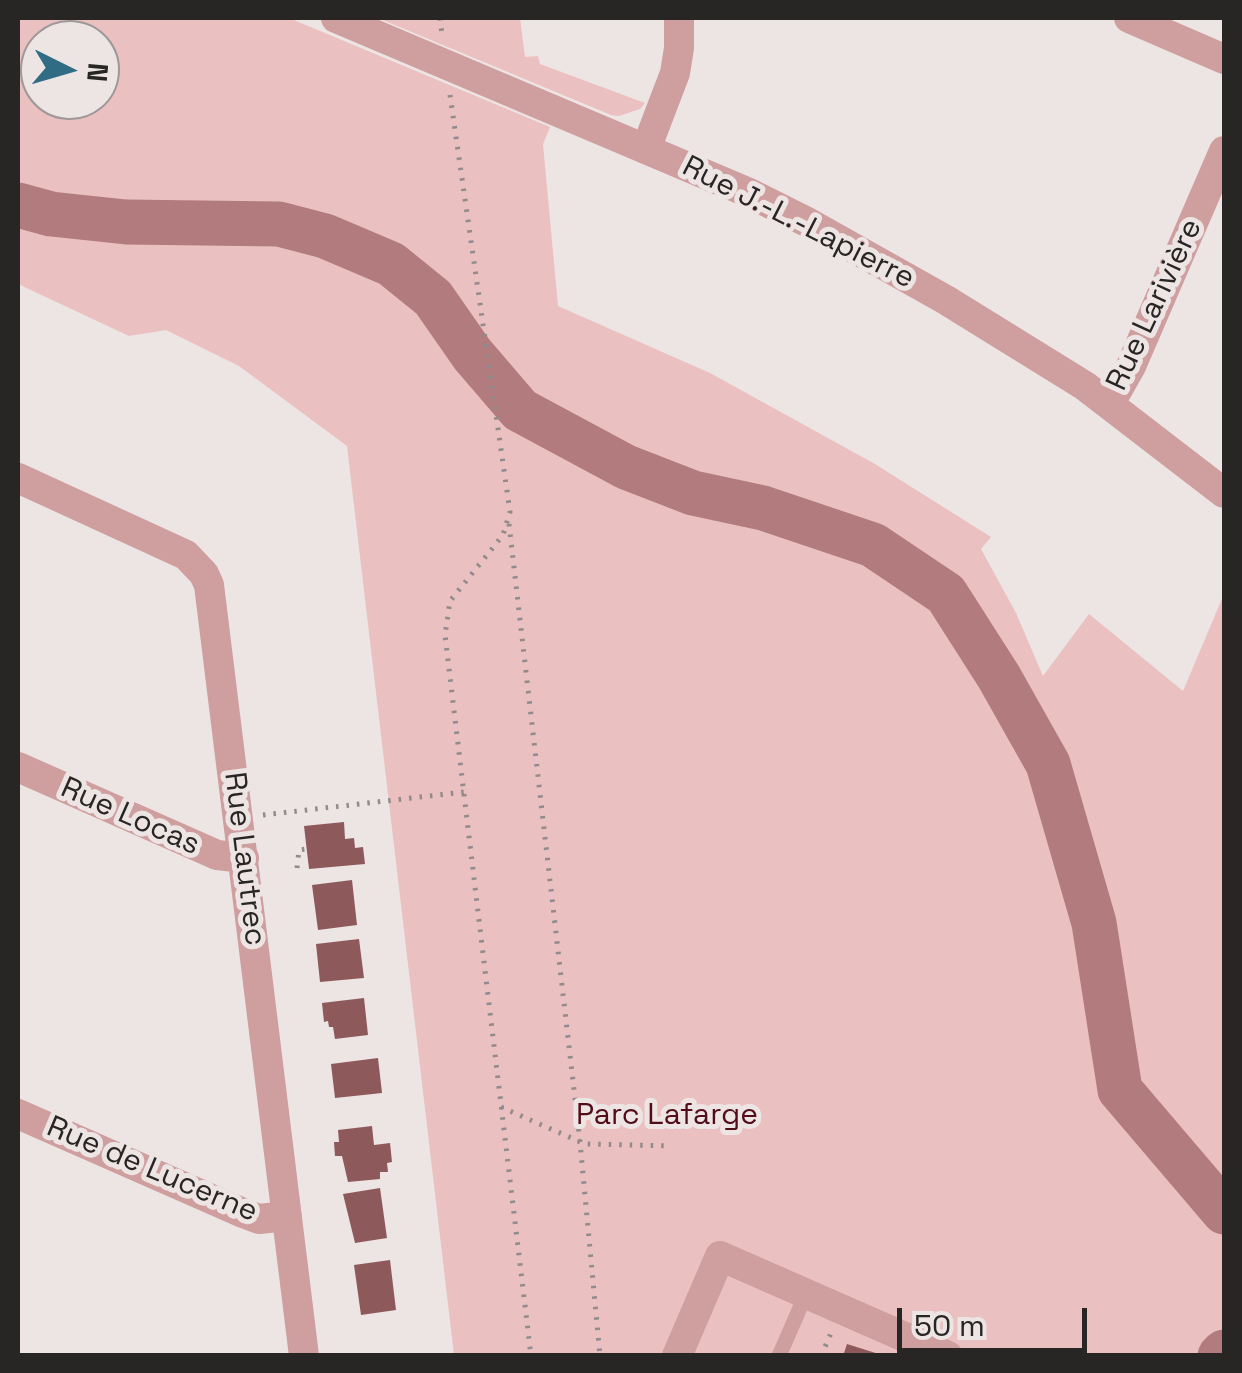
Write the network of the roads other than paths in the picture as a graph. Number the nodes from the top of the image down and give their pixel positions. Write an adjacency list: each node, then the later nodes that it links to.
1 (336, 18): 5 (street, Rue J.-L.-Lapierre)
2 (679, 18): 5 (street)
3 (1129, 18): 4 (street)
4 (1224, 59)
5 (646, 149): 7 (street, Rue J.-L.-Lapierre)
6 (1224, 151): 7 (street, Rue Larivière)
7 (1110, 403): 9 (street, Rue J.-L.-Lapierre)
8 (18, 478): 11 (street, Rue Lautrec)
9 (1224, 493)
10 (18, 767): 11 (street, Rue Locas)
11 (244, 858): 13 (street, Rue Lautrec)
12 (18, 1114): 13 (street, Rue de Lucerne)
13 (288, 1216): 15 (street, Rue Lautrec)
14 (806, 1294): 16 (street); 17 (lane); 18 (street)
15 (304, 1356)
16 (677, 1356)
17 (779, 1356)
18 (948, 1356)

